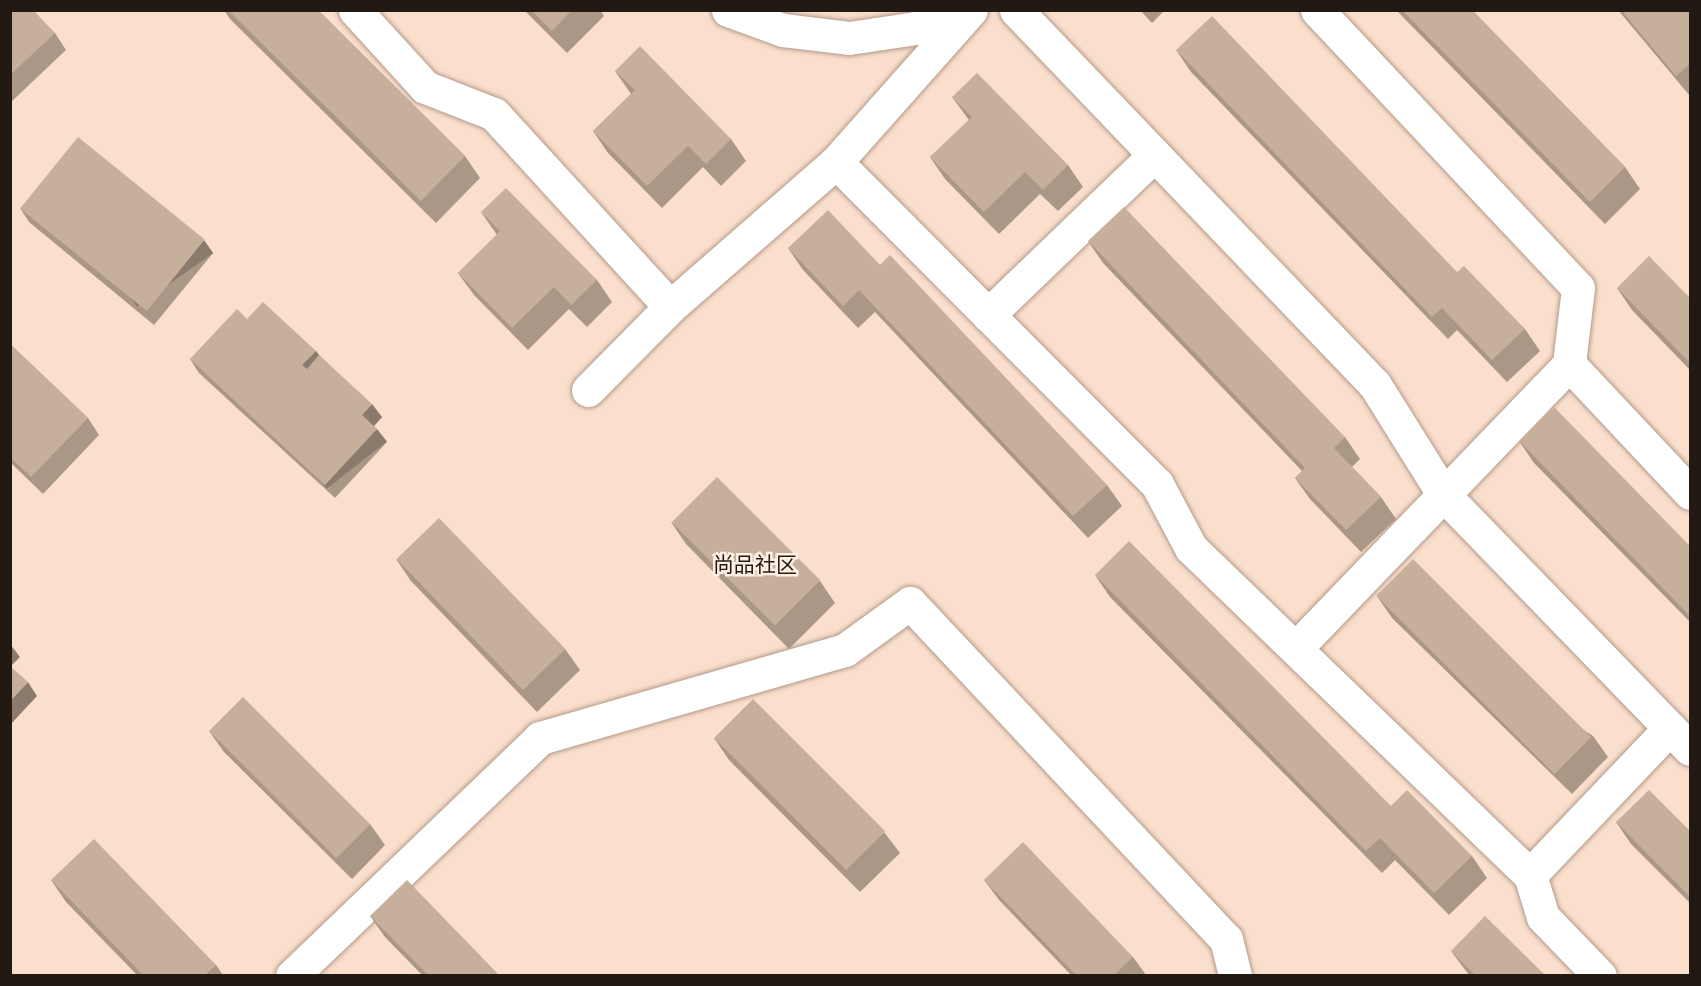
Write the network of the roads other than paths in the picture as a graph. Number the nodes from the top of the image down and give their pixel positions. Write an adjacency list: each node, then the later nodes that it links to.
1 (355, 10): 9 (street)
2 (728, 10): 3 (street)
3 (948, 10)
4 (971, 10): 8 (street)
5 (1016, 10): 7 (street)
6 (1317, 10): 11 (street)
7 (1154, 155): 10 (street); 14 (street)
8 (836, 162): 9 (street); 10 (street)
9 (670, 307): 12 (street)
10 (988, 315): 15 (street)
11 (1569, 364): 13 (street); 14 (street)
12 (588, 390)
13 (1690, 493)
14 (1443, 494): 15 (street); 16 (street)
15 (1296, 648): 17 (street)
16 (1680, 738): 17 (street)
17 (1530, 875): 20 (street)
18 (292, 975): 19 (street)
19 (1237, 975)
20 (1600, 975)

